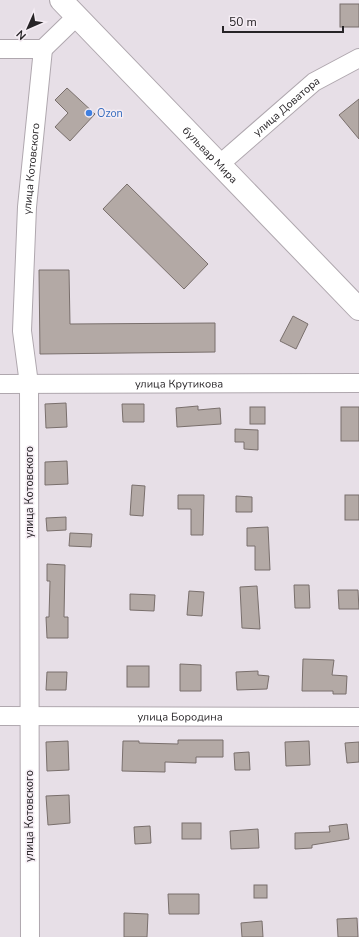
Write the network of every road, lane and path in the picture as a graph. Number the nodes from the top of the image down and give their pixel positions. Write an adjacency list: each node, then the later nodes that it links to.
1 (62, 0): 2 (main road, бульвар Мира)
2 (77, 16): 4 (street); 6 (main road, бульвар Мира)
3 (0, 49): 4 (street)
4 (43, 49): 10 (street, улица Котовского)
5 (359, 58): 6 (street, улица Доватора)
6 (220, 164): 7 (main road, бульвар Мира)
7 (359, 309)
8 (359, 383): 10 (street, улица Крутикова)
9 (0, 384): 10 (street, улица Крутикова)
10 (29, 384): 12 (street, улица Котовского)
11 (0, 716): 12 (street, улица Бородина)
12 (29, 716): 13 (street, улица Бородина); 14 (street, улица Котовского)
13 (359, 717)
14 (30, 937)

